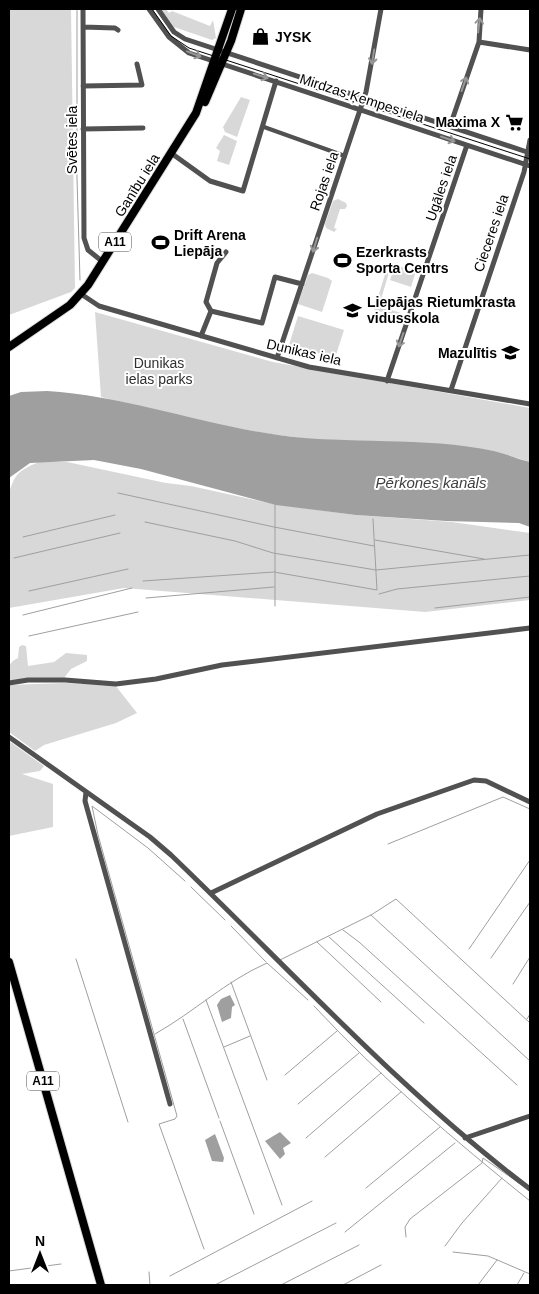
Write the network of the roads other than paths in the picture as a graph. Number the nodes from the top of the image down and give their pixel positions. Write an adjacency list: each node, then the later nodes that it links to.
1 (83, 9): 8 (street, Svētes iela)
2 (150, 9): 13 (street, Mirdzas Ķempes iela, one-way to 13)
3 (158, 9): 12 (street, Mirdzas Ķempes iela)
4 (232, 9): 12 (highway, Ganību iela / A11)
5 (241, 9): 12 (highway, Ganību iela / A11)
6 (381, 9): 17 (street, Rojas iela, one-way to 17)
7 (481, 9): 10 (street, one-way to 7)
8 (83, 27): 9 (street); 16 (street, Svētes iela)
9 (118, 30)
10 (479, 42): 11 (street); 19 (street, one-way to 10)
11 (530, 50)
12 (222, 51): 13 (highway, Ganību iela / A11); 17 (street, Mirdzas Ķempes iela)
13 (218, 62): 15 (street, Mirdzas Ķempes iela, one-way to 15); 25 (highway, Ganību iela / A11)
14 (137, 64): 16 (street)
15 (276, 82): 18 (street, Mirdzas Ķempes iela); 20 (street)
16 (83, 86): 22 (street, Svētes iela)
17 (364, 98): 18 (street, Rojas iela); 19 (street, Mirdzas Ķempes iela)
18 (360, 109): 24 (street, Mirdzas Ķempes iela, one-way to 24); 27 (street, Rojas iela)
19 (450, 126): 26 (street, Mirdzas Ķempes iela)
20 (264, 127): 25 (street); 27 (street)
21 (143, 128): 22 (street)
22 (84, 129): 30 (street, Svētes iela)
23 (530, 140): 26 (street, Cieceres iela)
24 (467, 145): 28 (street, Mirdzas Ķempes iela); 37 (street, Ugāles iela, one-way to 37)
25 (171, 153): 30 (highway, Ganību iela / A11)
26 (529, 153): 28 (street, Cieceres iela)
27 (345, 156): 31 (street, Rojas iela, one-way to 31)
28 (528, 165): 38 (street, Cieceres iela)
29 (226, 252): 33 (street)
30 (103, 262): 32 (highway, Ganību iela / A11)
31 (302, 284): 33 (street); 36 (street, Rojas iela)
32 (81, 294): 34 (street, Dunikas iela); 35 (highway, Ganību iela / A11)
33 (211, 311): 34 (street)
34 (202, 336): 36 (street, Dunikas iela)
35 (9, 347)
36 (277, 358): 37 (street, Dunikas iela)
37 (387, 381): 38 (street, Dunikas iela)
38 (451, 390): 39 (street, Dunikas iela)
39 (530, 404)
40 (530, 628): 41 (street)
41 (9, 683)
42 (9, 737): 43 (street)
43 (86, 792): 45 (street); 47 (street)
44 (530, 802): 45 (street)
45 (211, 893): 49 (street)
46 (9, 962): 51 (highway, A11)
47 (170, 1104)
48 (530, 1116): 49 (street)
49 (465, 1138): 50 (street)
50 (530, 1189)
51 (101, 1285)

